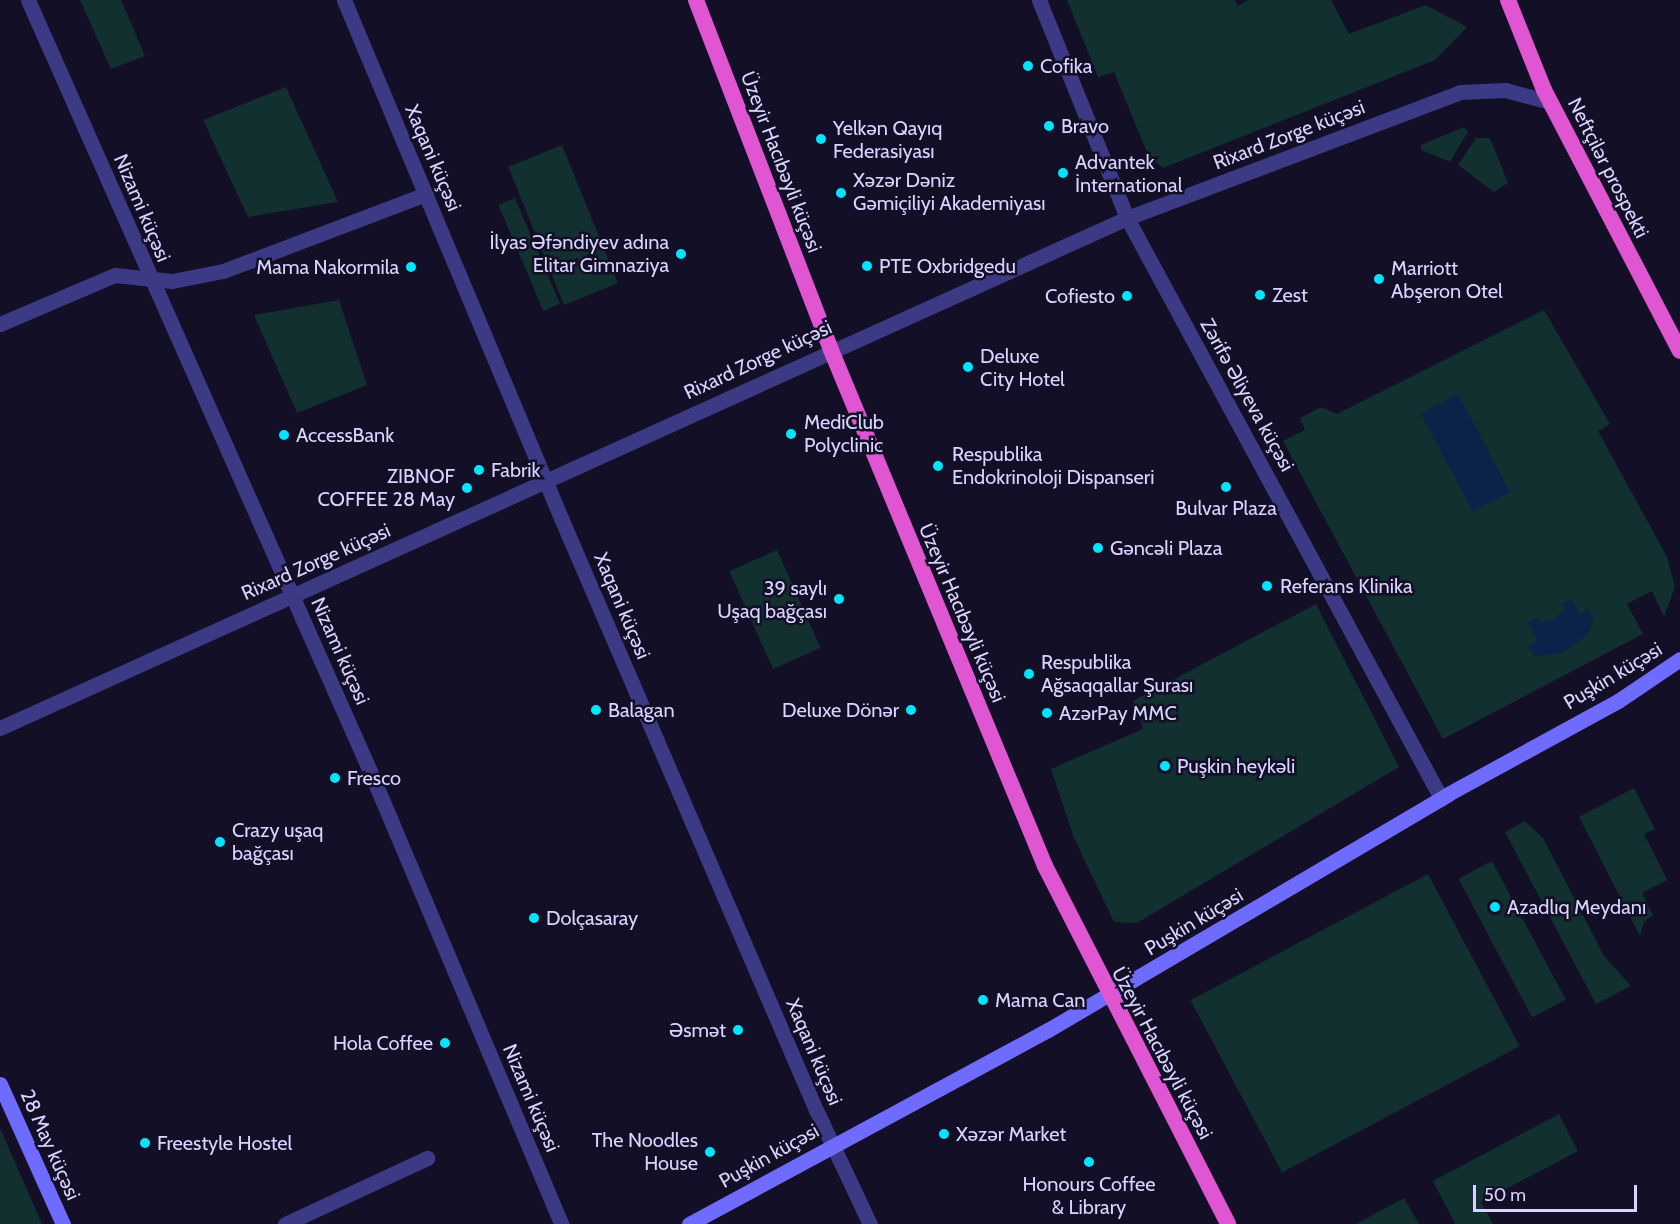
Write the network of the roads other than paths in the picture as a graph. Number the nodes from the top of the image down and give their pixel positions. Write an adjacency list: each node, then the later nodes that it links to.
1 (28, 0): 9 (street, Nizami küçəsi)
2 (344, 0): 7 (street, Xaqani küçəsi)
3 (696, 0): 11 (highway, Üzeyir Hacıbəyli küçəsi)
4 (1039, 0): 8 (street, Zərifə Əliyeva küçəsi)
5 (1508, 0): 6 (highway, Neftçilər prospekti)
6 (1550, 102): 8 (street, Rixard Zorge küçəsi); 12 (highway, Neftçilər prospekti)
7 (426, 194): 9 (street); 13 (street, Xaqani küçəsi)
8 (1127, 218): 11 (street, Rixard Zorge küçəsi); 17 (street, Zərifə Əliyeva küçəsi)
9 (149, 278): 10 (street); 14 (street, Nizami küçəsi)
10 (0, 324)
11 (831, 350): 13 (street, Rixard Zorge küçəsi); 18 (highway, Üzeyir Hacıbəyli küçəsi)
12 (1680, 351)
13 (545, 481): 14 (street, Rixard Zorge küçəsi); 20 (street, Xaqani küçəsi)
14 (292, 596): 16 (street, Rixard Zorge küçəsi); 24 (street, Nizami küçəsi)
15 (1680, 659): 17 (main road, Puşkin küçəsi)
16 (0, 728)
17 (1441, 798): 18 (main road, Puşkin küçəsi)
18 (1108, 996): 20 (main road, Puşkin küçəsi); 27 (highway, Üzeyir Hacıbəyli küçəsi)
19 (0, 1084): 22 (main road, 28 May küçəsi)
20 (832, 1145): 25 (main road, Puşkin küçəsi); 26 (street, Xaqani küçəsi)
21 (427, 1158): 23 (street)
22 (63, 1224)
23 (285, 1224)
24 (561, 1224)
25 (689, 1224)
26 (870, 1224)
27 (1228, 1224)

